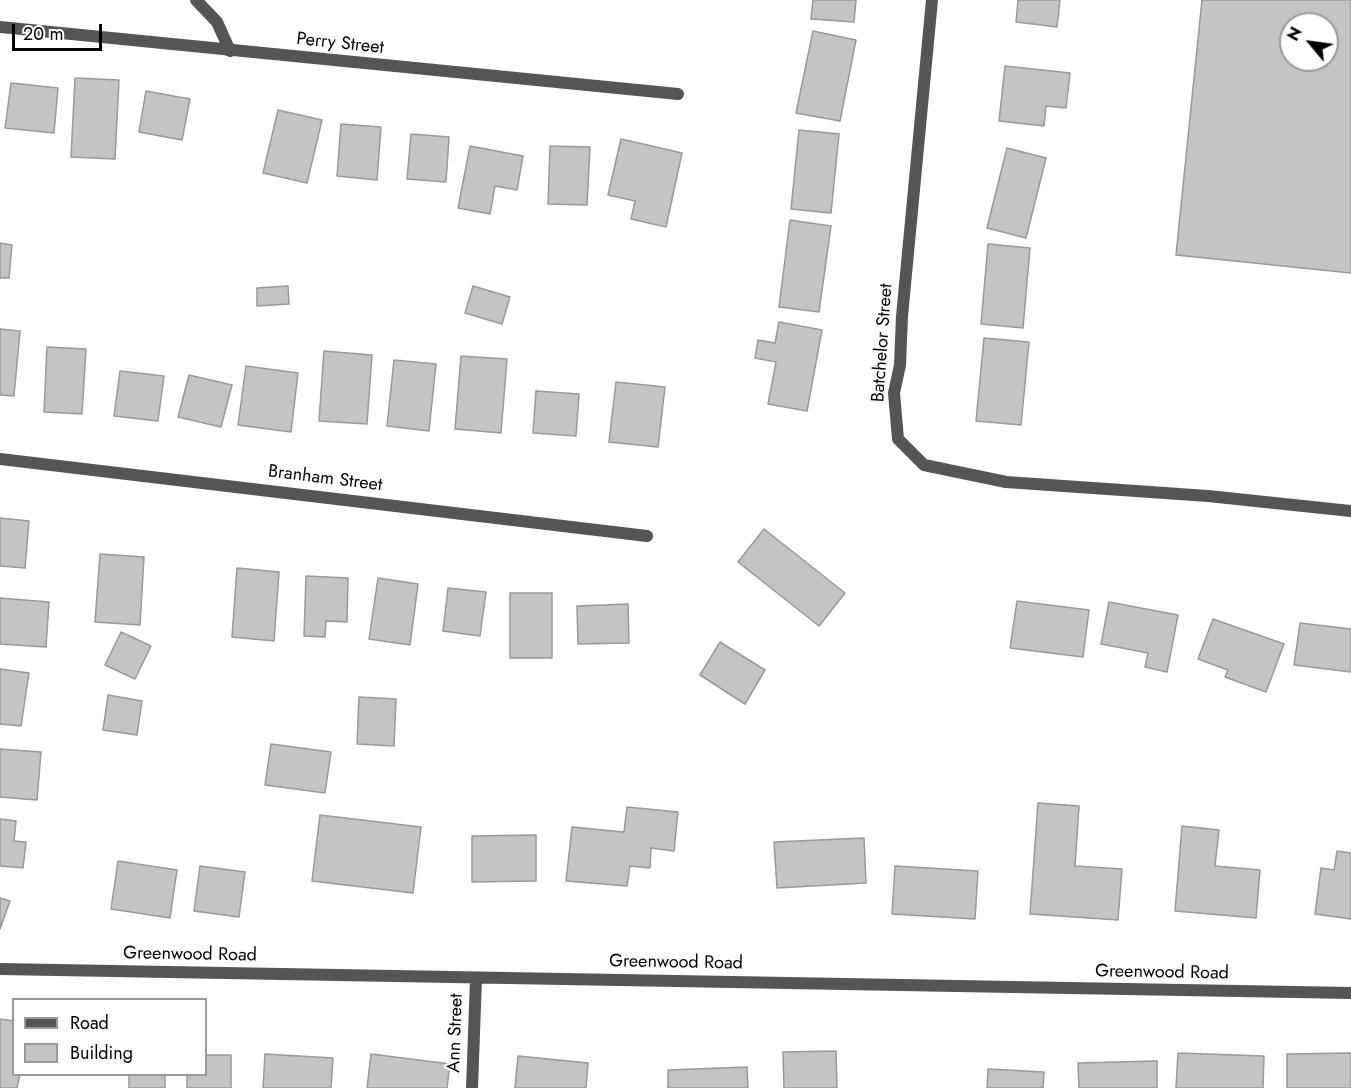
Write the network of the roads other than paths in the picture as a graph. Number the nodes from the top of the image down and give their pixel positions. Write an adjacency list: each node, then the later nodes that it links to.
1 (196, 0): 4 (street)
2 (932, 0): 7 (street, Batchelor Street)
3 (0, 27): 4 (street, Perry Street)
4 (230, 51): 5 (street, Perry Street)
5 (678, 94)
6 (0, 459): 8 (street, Branham Street)
7 (1351, 511)
8 (646, 536)
9 (0, 969): 10 (street, Greenwood Road)
10 (476, 979): 11 (street, Greenwood Road); 12 (street, Ann Street)
11 (1351, 993)
12 (472, 1088)

